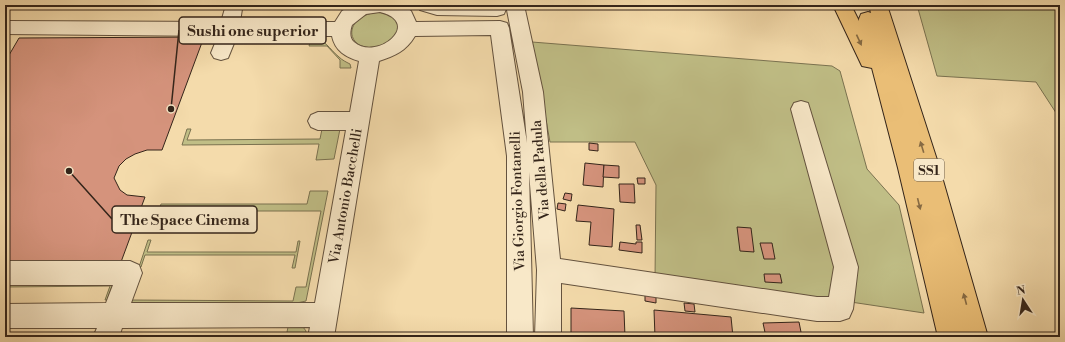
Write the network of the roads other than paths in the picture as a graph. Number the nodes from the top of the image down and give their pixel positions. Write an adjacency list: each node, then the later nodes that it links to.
1 (426, 5): 8 (street, Via Giorgio Fontanelli)
2 (842, 5): 16 (highway, one-way to 16)
3 (863, 5): 16 (highway, SS1)
4 (878, 5): 13 (highway, SS1)
5 (886, 5): 13 (highway)
6 (506, 7): 8 (street, Via Giorgio Fontanelli); 20 (street, Via della Padula)
7 (233, 9): 12 (street)
8 (468, 14): 10 (street, Via Giorgio Fontanelli); 26 (street, Via Giorgio Fontanelli)
9 (341, 29): 10 (street); 12 (street); 15 (street)
10 (408, 29): 15 (street)
11 (6, 30): 12 (street)
12 (229, 30): 14 (street)
13 (893, 51): 28 (highway, SS1, one-way to 13)
14 (221, 53)
15 (370, 55): 19 (street, Via Antonio Bacchelli)
16 (891, 107): 25 (highway, SS1, one-way to 25)
17 (801, 108): 20 (street)
18 (318, 121): 19 (street)
19 (358, 121): 23 (street, Via Antonio Bacchelli)
20 (549, 270): 27 (street, Via della Padula)
21 (5, 273): 24 (street)
22 (5, 316): 24 (street)
23 (323, 326): 24 (street)
24 (110, 327)
25 (950, 335)
26 (520, 337)
27 (548, 337)
28 (975, 337)

